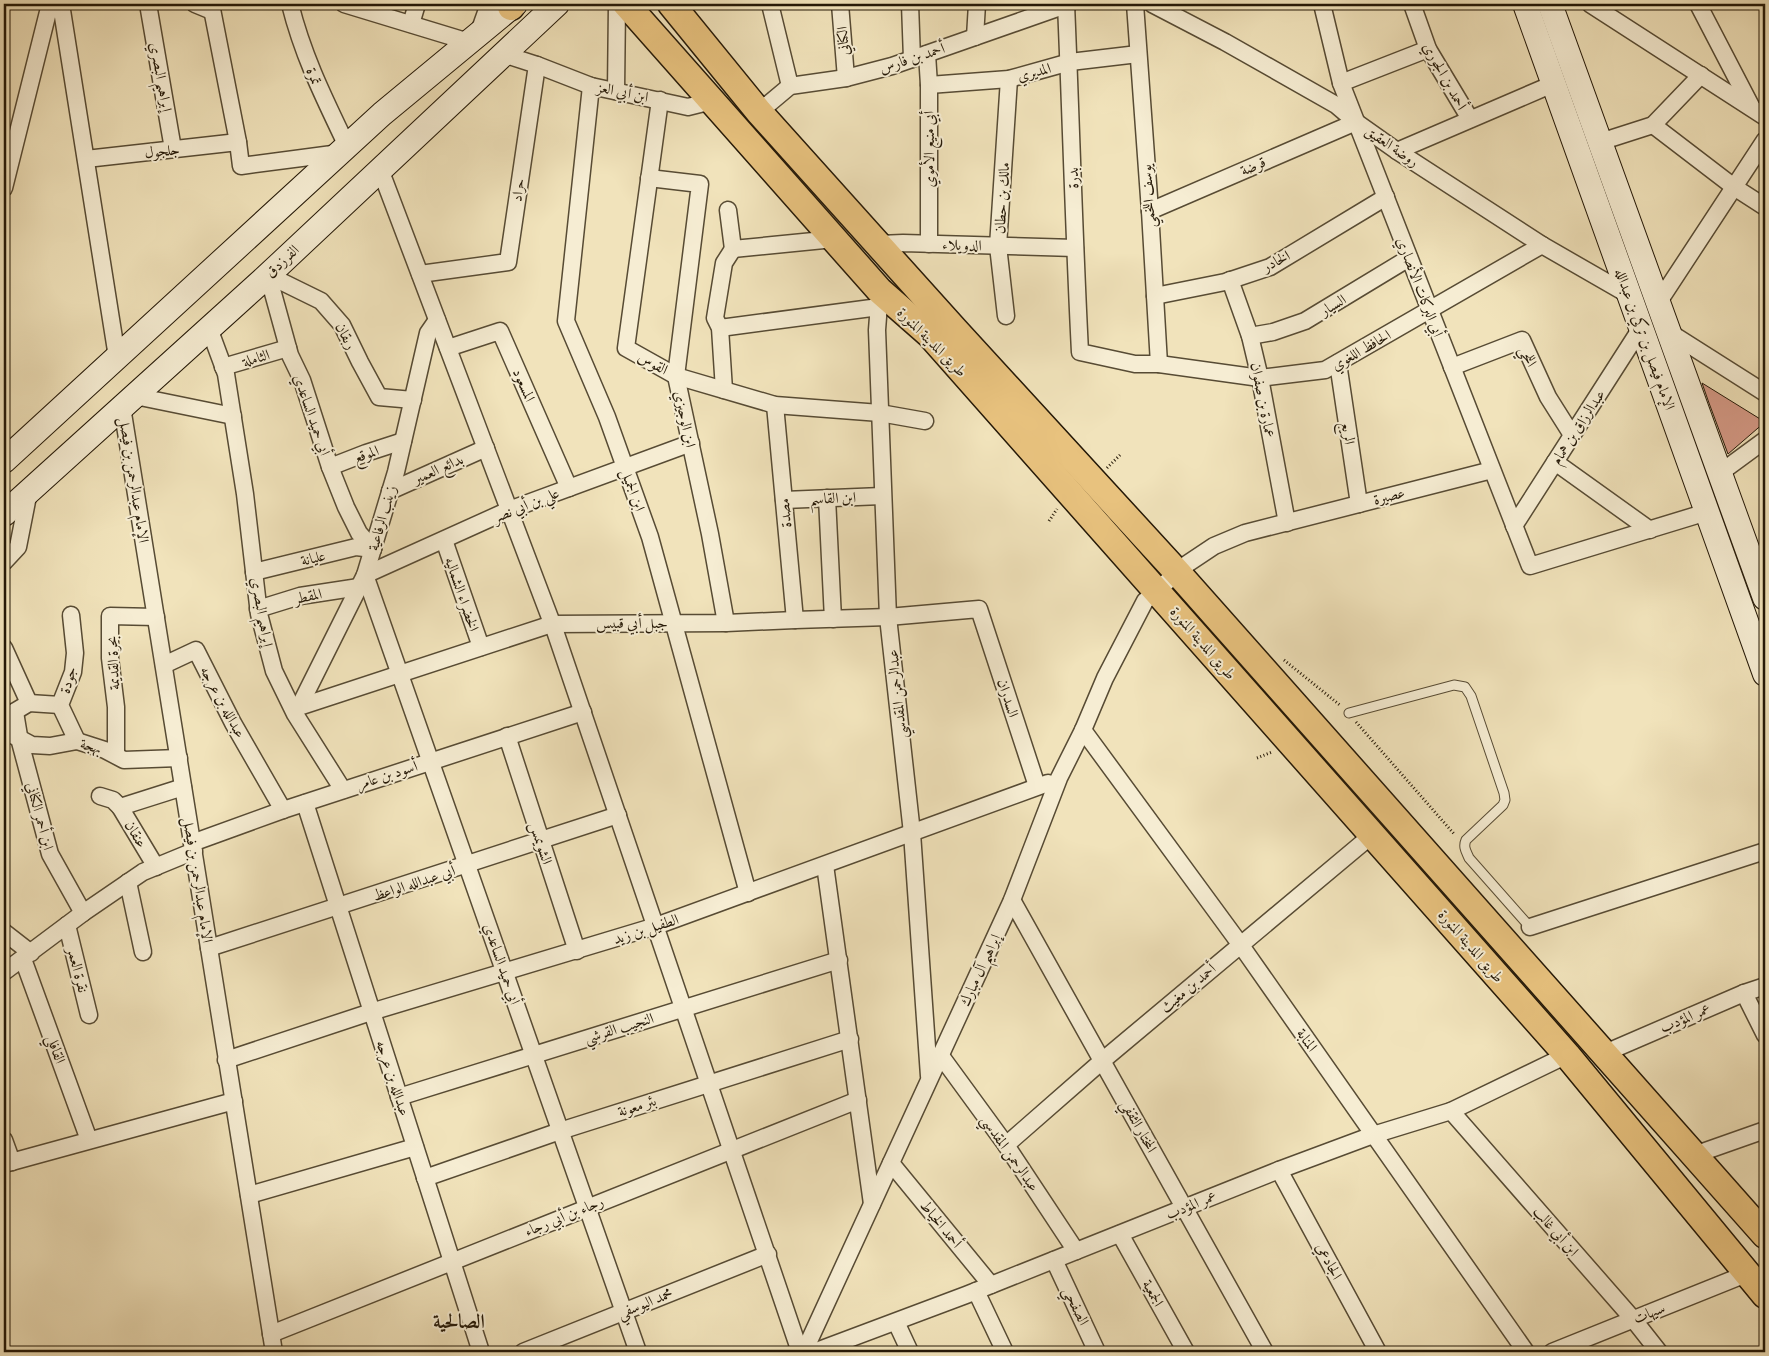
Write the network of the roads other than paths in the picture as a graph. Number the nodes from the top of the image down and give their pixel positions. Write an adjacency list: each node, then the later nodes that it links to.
1 (50, 4): 63 (street)
2 (61, 4): 59 (street)
3 (148, 4): 57 (street, إبراهيم البصري)
4 (195, 4): 26 (street)
5 (290, 4): 56 (street, تمرة)
6 (344, 4): 28 (street)
7 (417, 4): 28 (street)
8 (507, 4): 30 (main road)
9 (557, 4): 32 (main road, الفرزدق)
10 (617, 4): 45 (street)
11 (626, 4): 47 (main road, طريق المدينة المنورة)
12 (671, 4): 27 (main road, طريق المدينة المنورة)
13 (770, 4): 44 (street)
14 (840, 4): 38 (street, الكناني)
15 (910, 4): 34 (street, أبي منيع الأموي)
16 (977, 4): 29 (street)
17 (1067, 4): 29 (street, أحمد بن فارس); 35 (street, بدرة)
18 (1135, 4): 33 (street, يوسف اللخمي)
19 (1152, 4): 51 (street, روضة العقيق)
20 (1322, 4): 40 (street, أبي البركات الأنصاري)
21 (1412, 4): 31 (street, أحمد بن الجوري)
22 (1525, 4): 41 (main road, الإمام فيصل بن تركي بن عبدالله)
23 (1550, 4): 55 (main road, الإمام فيصل بن تركي بن عبدالله)
24 (1590, 4): 37 (street)
25 (1698, 4): 49 (street)
26 (212, 7): 54 (street)
27 (690, 16): 48 (main road, طريق المدينة المنورة)
28 (411, 24): 30 (street)
29 (975, 37): 34 (street, أحمد بن فارس)
30 (474, 38): 56 (main road)
31 (1428, 49): 40 (street); 50 (street, أحمد بن الجوري)
32 (503, 54): 36 (street); 60 (main road, الفرزدق)
33 (1138, 54): 35 (street, المديري); 67 (street, يوسف اللخمي)
34 (919, 57): 38 (street, أحمد بن فارس); 42 (street, أبي منيع الأموي)
35 (1070, 62): 39 (street, المديري); 73 (street, بدرة)
36 (537, 65): 43 (street, ابن أبي العز); 76 (street, حراد)
37 (1700, 75): 49 (street); 52 (street)
38 (846, 78): 44 (street, أحمد بن فارس)
39 (1009, 79): 42 (street, المديري); 71 (street, مالك بن حطان)
40 (1341, 83): 51 (street, أبي البركات الأنصاري)
41 (1553, 84): 50 (street); 79 (main road, الإمام فيصل بن تركي بن عبدالله)
42 (929, 85): 70 (street, أبي منيع الأموي)
43 (591, 86): 45 (street, ابن أبي العز); 116 (street, ابن الجميل)
44 (790, 86): 48 (street)
45 (616, 91): 46 (street, ابن أبي العز)
46 (660, 100): 47 (street, ابن أبي العز); 61 (street, القوس)
47 (712, 101): 68 (main road, طريق المدينة المنورة)
48 (759, 112): 69 (main road, طريق المدينة المنورة)
49 (1758, 113)
50 (1470, 119): 58 (street)
51 (1356, 122): 58 (street, روضة العقيق); 64 (street, أبي البركات الأنصاري); 67 (street, قرضة)
52 (1653, 125): 55 (street); 62 (street)
53 (1765, 140): 62 (street)
54 (238, 142): 56 (street); 57 (street, جلجول)
55 (1600, 142): 82 (main road, الإمام فيصل بن تركي بن عبدالله)
56 (343, 149): 93 (main road)
57 (173, 150): 59 (street, جلجول)
58 (1397, 151): 72 (street, روضة العقيق)
59 (86, 159): 93 (street)
60 (380, 170): 76 (street); 77 (main road, الفرزدق)
61 (649, 178): 98 (street, القوس); 98 (street, ابن الوجيزي)
62 (1734, 187): 65 (street); 82 (street)
63 (4, 188)
64 (1386, 197): 75 (street, أبي البركات الأنصاري); 78 (street, الخادر)
65 (1765, 207)
66 (728, 210): 74 (street)
67 (1150, 211): 80 (street, يوسف اللخمي)
68 (834, 238): 74 (street); 81 (main road, طريق المدينة المنورة)
69 (879, 244): 70 (street, الدويلاء); 136 (main road, طريق المدينة المنورة)
70 (929, 244): 71 (street, الدويلاء)
71 (998, 246): 73 (street, الدويلاء); 84 (street, مالك بن حطان)
72 (1542, 246): 79 (street, روضة العقيق); 83 (street, الحافظ اللغوي)
73 (1075, 248): 95 (street, بدرة)
74 (733, 249): 87 (street)
75 (1409, 258): 83 (street, أبي البركات الأنصاري); 90 (street, السيار)
76 (420, 274): 85 (street)
77 (268, 275): 86 (main road, الفرزدق); 91 (street, أبي حميد الساعدي); 102 (street, ربقان)
78 (1230, 280): 80 (street, الخادر); 90 (street, عمارة بن صفوان)
79 (1629, 295): 88 (main road, الإمام فيصل بن تركي بن عبدالله)
80 (1155, 296): 95 (street, يوسف اللخمي)
81 (880, 299): 87 (street); 105 (street, عبدالرحمن المقدسي); 138 (main road, طريق المدينة المنورة)
82 (1658, 302): 89 (main road, الإمام فيصل بن تركي بن عبدالله)
83 (1429, 310): 94 (street, الحافظ اللغوي); 96 (street, أبي البركات الأنصاري)
84 (1006, 316)
85 (437, 320): 92 (street); 102 (street, زينب الرفاعية)
86 (209, 328): 97 (street, إبراهيم البصري); 103 (main road, الفرزدق)
87 (720, 328): 100 (street)
88 (1641, 328): 108 (street, عبدالرزاق بن همام); 127 (main road, الإمام فيصل بن تركي بن عبدالله)
89 (1669, 332): 101 (street); 118 (main road, الإمام فيصل بن تركي بن عبدالله)
90 (1250, 336): 99 (street, عمارة بن صفوان)
91 (288, 348): 97 (street, الثاملة); 115 (street, أبي حميد الساعدي)
92 (448, 348): 112 (street); 119 (street, المسعود)
93 (117, 357): 113 (main road)
94 (1338, 363): 99 (street, الحافظ اللغوي); 125 (street, الريع)
95 (1159, 364): 99 (street, الحافظ اللغوي)
96 (1452, 367): 108 (street, اللحي); 117 (street, أبي البركات الأنصاري)
97 (223, 368): 106 (street, إبراهيم البصري)
98 (676, 376): 100 (street, القوس); 111 (street, ابن الوجيزي)
99 (1260, 378): 129 (street, عمارة بن صفوان)
100 (724, 390): 104 (street, القوس)
101 (1765, 393)
102 (413, 400): 110 (street, زينب الرفاعية)
103 (128, 401): 106 (street); 120 (main road, الفرزدق); 143 (street, الإمام عبدالرحمن بن فيصل)
104 (775, 405): 105 (street, القوس); 124 (street, مصدة)
105 (880, 413): 107 (street, القوس); 122 (street, عبدالرحمن المقدسي)
106 (233, 416): 135 (street, إبراهيم البصري)
107 (925, 422)
108 (1572, 435): 114 (street, عبدالرزاق بن همام)
109 (1765, 440): 118 (street)
110 (403, 442): 115 (street, الموقع); 121 (street, زينب الرفاعية)
111 (690, 443): 116 (street, علي بن أبي نصر); 148 (street, ابن الوجيزي)
112 (486, 448): 121 (street, بدائع العمير); 126 (street)
113 (4, 461)
114 (1555, 462): 130 (street, عبدالرزاق بن همام); 131 (street)
115 (330, 467): 133 (street, أبي حميد الساعدي)
116 (625, 467): 119 (street, علي بن أبي نصر); 147 (street, ابن الجميل)
117 (1492, 470): 125 (street, عصيرة); 130 (street, أبي البركات الأنصاري)
118 (1720, 473): 139 (main road, الإمام فيصل بن تركي بن عبدالله)
119 (569, 488): 126 (street, علي بن أبي نصر)
120 (29, 491): 128 (main road, الفرزدق); 134 (street)
121 (390, 491): 133 (street, زينب الرفاعية)
122 (882, 496): 123 (street, ابن القاسم); 144 (street, عبدالرحمن المقدسي)
123 (827, 498): 124 (street, ابن القاسم); 145 (street)
124 (784, 500): 146 (street, مصدة)
125 (1359, 504): 129 (street, عصيرة)
126 (510, 510): 132 (street, علي بن أبي نصر); 149 (street)
127 (1707, 512): 131 (street); 154 (main road, الإمام فيصل بن تركي بن عبدالله)
128 (4, 514)
129 (1287, 523): 136 (street, عصيرة)
130 (1514, 526): 131 (street, أبي البركات الأنصاري)
131 (1650, 530)
132 (444, 540): 137 (street, علي بن أبي نصر); 150 (street, الخضراء الشماليه)
133 (373, 549): 135 (street, عليانة); 137 (street, زينب الرفاعية)
134 (4, 562)
135 (254, 572): 140 (street, إبراهيم البصري)
136 (1177, 572): 138 (street, إبراهيم آل مبارك); 210 (main road, طريق المدينة المنورة)
137 (362, 581): 140 (street, المقطر); 153 (street, أبي حميد الساعدي); 157 (street, زينب الرفاعية)
138 (1156, 590): 161 (street, إبراهيم آل مبارك); 179 (main road, طريق المدينة المنورة)
139 (1765, 598)
140 (258, 609): 172 (street, إبراهيم البصري)
141 (979, 609): 144 (street, جبل أبي قبيس); 170 (street, السدران)
142 (71, 614): 156 (street, جودة)
143 (156, 617): 152 (street, الإمام عبدالرحمن بن فيصل); 166 (street, بحرة القديمة)
144 (888, 617): 145 (street, جبل أبي قبيس); 178 (street, عبدالرحمن المقدسي)
145 (833, 619): 146 (street, جبل أبي قبيس)
146 (795, 620): 148 (street, جبل أبي قبيس)
147 (672, 623): 148 (street, جبل أبي قبيس); 149 (street, جبل أبي قبيس); 187 (street, ابن الجميل)
148 (726, 623)
149 (552, 624): 150 (street, جبل أبي قبيس); 158 (street)
150 (480, 647): 153 (street, جبل أبي قبيس)
151 (4, 648): 155 (street)
152 (164, 665): 167 (street, الإمام عبدالرحمن بن فيصل); 176 (street, عبدالله بن عرجه)
153 (400, 674): 157 (street, جبل أبي قبيس); 168 (street, أبي حميد الساعدي)
154 (1765, 674)
155 (29, 702): 156 (street); 160 (street)
156 (60, 705): 165 (street, جودة)
157 (299, 707)
158 (583, 712): 163 (street, أسود بن عامر); 177 (street)
159 (1349, 713): 193 (lane)
160 (10, 715): 164 (street, ابن أحمر الكناني)
161 (1084, 730): 169 (street, إبراهيم آل مبارك); 195 (street, المنابة)
162 (4, 732): 164 (street, بهجة)
163 (507, 736): 168 (street, أسود بن عامر); 180 (street, الشويمس)
164 (19, 738): 165 (street, بهجة); 190 (street, ابن أحمر الكناني)
165 (77, 741): 166 (street, بهجة)
166 (116, 755): 167 (street, بهجة)
167 (179, 758): 171 (street, الإمام عبدالرحمن بن فيصل)
168 (430, 761): 172 (street, أسود بن عامر); 184 (street, أبي حميد الساعدي)
169 (1059, 778): 170 (street, الطفيل بن زيد); 188 (street, إبراهيم آل مبارك)
170 (1037, 786): 178 (street, الطفيل بن زيد)
171 (183, 787): 175 (street, عنقان); 181 (street, الإمام عبدالرحمن بن فيصل)
172 (343, 790): 174 (street, أسود بن عامر)
173 (100, 796): 175 (street)
174 (305, 803): 176 (street, أسود بن عامر); 189 (street, عبدالله بن عرجه)
175 (120, 807): 185 (street, عنقان)
176 (283, 810): 181 (street, أسود بن عامر)
177 (618, 815): 180 (street, أبي عبدالله الواعظ); 192 (street)
178 (912, 833): 183 (street, الطفيل بن زيد); 216 (street, عبدالرحمن المقدسي)
179 (1372, 835): 195 (street, أحمد بن مغيث); 212 (main road, طريق المدينة المنورة)
180 (540, 841): 184 (street, أبي عبدالله الواعظ); 197 (street, الشويمس)
181 (193, 847): 185 (street, أسود بن عامر); 196 (street, الإمام عبدالرحمن بن فيصل)
182 (1765, 851): 193 (street)
183 (825, 864): 187 (street, الطفيل بن زيد); 200 (street)
184 (467, 865): 189 (street, أبي عبدالله الواعظ); 202 (street, أبي حميد الساعدي)
185 (156, 867): 186 (street, أسود بن عامر)
186 (128, 882): 190 (street, أسود بن عامر); 198 (street)
187 (748, 893): 192 (street, الطفيل بن زيد)
188 (1012, 900): 213 (street, إبراهيم آل مبارك); 215 (street, المختار الثقفي)
189 (338, 907): 196 (street, أبي عبدالله الواعظ); 206 (street, عبدالله بن عرجه)
190 (83, 913): 191 (street, أسود بن عامر)
191 (67, 925): 199 (street, أسود بن عامر); 207 (street, نقرة العمر)
192 (656, 926): 197 (street, الطفيل بن زيد); 205 (street)
193 (1530, 927)
194 (4, 932): 199 (street)
195 (1240, 944): 215 (street, أحمد بن مغيث); 224 (street, المنابة)
196 (209, 948): 214 (street, الإمام عبدالرحمن بن فيصل)
197 (577, 950): 202 (street, الطفيل بن زيد)
198 (143, 952)
199 (27, 956): 201 (street, أسود بن عامر); 226 (street, القافلي)
200 (839, 960): 205 (street, النجيب القرشي); 209 (street)
201 (4, 972)
202 (505, 972): 206 (street, الطفيل بن زيد); 211 (street, أبي حميد الساعدي)
203 (1765, 986): 204 (street, عمر المؤدب)
204 (1744, 993): 208 (street); 210 (street, عمر المؤدب)
205 (684, 1008): 211 (street, النجيب القرشي); 217 (street)
206 (371, 1012): 214 (street, الطفيل بن زيد); 218 (street, عبدالله بن عرجه)
207 (89, 1014)
208 (1765, 1035)
209 (850, 1039): 217 (street, بئر معونة); 219 (street)
210 (1604, 1053): 230 (main road, طريق المدينة المنورة)
211 (534, 1055): 218 (street, النجيب القرشي); 223 (street, أبي حميد الساعدي)
212 (1567, 1055): 221 (street, عمر المؤدب); 245 (main road, طريق المدينة المنورة)
213 (940, 1056): 216 (street, إبراهيم آل مبارك); 227 (street, عبدالرحمن المقدسي)
214 (226, 1060): 220 (street, الإمام عبدالرحمن بن فيصل)
215 (1102, 1061): 227 (street, أحمد بن مغيث); 238 (street, المختار الثقفي)
216 (929, 1080): 232 (street, إبراهيم آل مبارك)
217 (710, 1083): 223 (street, بئر معونة); 229 (street)
218 (399, 1097): 228 (street, عبدالله بن عرجه)
219 (858, 1100): 229 (street, رجاء بن أبي رجاء); 236 (street)
220 (234, 1101): 226 (street); 235 (street, الإمام عبدالرحمن بن فيصل)
221 (1451, 1111): 224 (street, عمر المؤدب); 249 (street, ابن أبي غالب)
222 (1765, 1130): 230 (street)
223 (560, 1131): 234 (street, بئر معونة); 237 (street, أبي حميد الساعدي)
224 (1373, 1135): 233 (street, عمر المؤدب); 264 (street, المنابة)
225 (4, 1140): 231 (street)
226 (89, 1140): 231 (street)
227 (1006, 1145): 241 (street, عبدالرحمن المقدسي)
228 (415, 1147): 234 (street, عبدالله بن عرجه); 235 (street)
229 (733, 1150): 237 (street, رجاء بن أبي رجاء); 242 (street)
230 (1694, 1156): 240 (main road, طريق المدينة المنورة)
231 (8, 1163)
232 (891, 1163): 236 (street, إبراهيم آل مبارك); 246 (street, أحمد الخياط)
233 (1279, 1170): 238 (street, عمر المؤدب); 263 (street, الجادعي)
234 (425, 1178): 244 (street, عبدالله بن عرجه)
235 (249, 1195): 251 (street, الإمام عبدالرحمن بن فيصل)
236 (872, 1204): 256 (street, إبراهيم آل مبارك)
237 (587, 1207): 244 (street, رجاء بن أبي رجاء); 248 (street, أبي حميد الساعدي)
238 (1185, 1208): 239 (street, عمر المؤدب); 262 (street, المختار الثقفي)
239 (1120, 1234): 241 (street, عمر المؤدب); 261 (street, الجمعية)
240 (1765, 1235)
241 (1076, 1251): 243 (street, عمر المؤدب)
242 (768, 1254): 248 (street, محمد اليوسفي); 256 (street)
243 (1054, 1260): 246 (street, عمر المؤدب); 260 (street, الصفحي)
244 (452, 1261): 251 (street, رجاء بن أبي رجاء); 253 (street, عبدالله بن عرجه)
245 (1746, 1274): 247 (main road, طريق المدينة المنورة); 249 (street, سيهات)
246 (984, 1288): 250 (street, عمر المؤدب); 259 (street, أحمد الخياط)
247 (1765, 1296)
248 (624, 1312): 254 (street, محمد اليوسفي); 255 (street, أبي حميد الساعدي)
249 (1633, 1320): 265 (street, سيهات); 266 (street, ابن أبي غالب)
250 (896, 1322): 257 (street, عمر المؤدب); 258 (street)
251 (271, 1334): 252 (street, الإمام عبدالرحمن بن فيصل)
252 (274, 1352)
253 (481, 1352)
254 (523, 1352)
255 (638, 1352)
256 (802, 1352)
257 (814, 1352)
258 (910, 1352)
259 (1005, 1352)
260 (1098, 1352)
261 (1186, 1352)
262 (1265, 1352)
263 (1378, 1352)
264 (1526, 1352)
265 (1552, 1352)
266 (1659, 1352)

